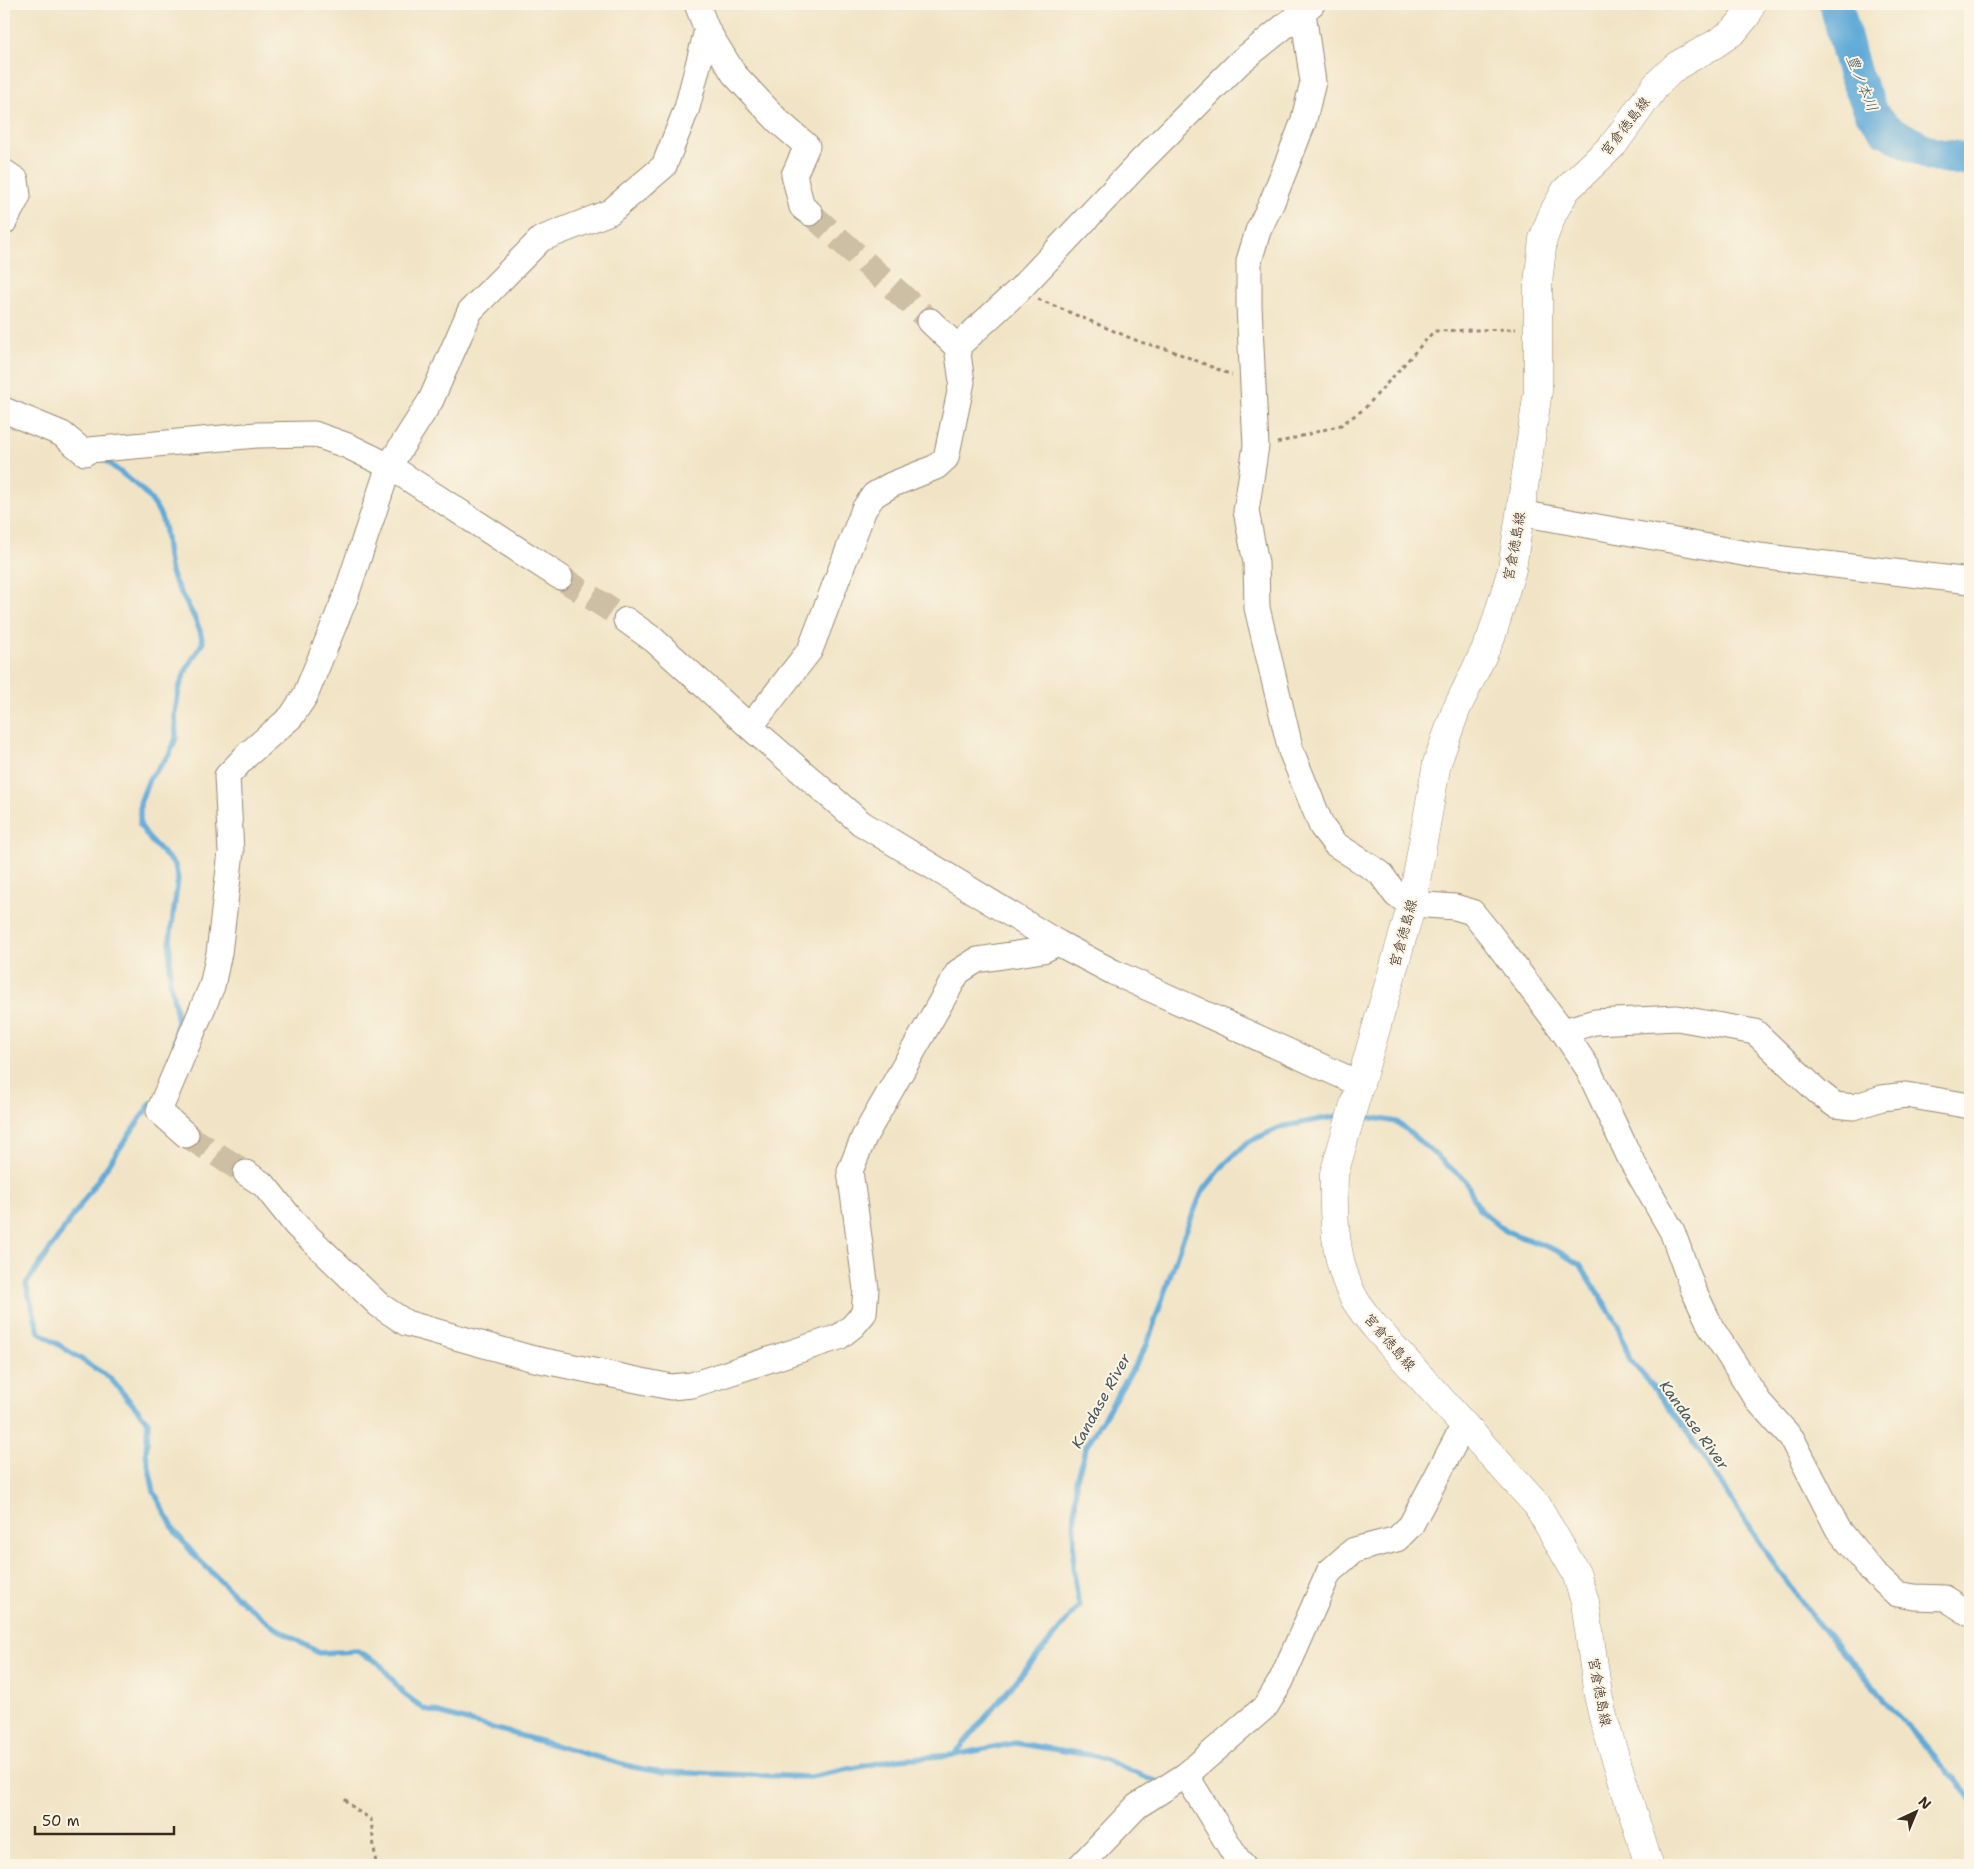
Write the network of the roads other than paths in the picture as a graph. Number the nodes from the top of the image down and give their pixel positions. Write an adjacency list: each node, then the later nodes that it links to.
1 (697, 4): 4 (street)
2 (1752, 4): 12 (main road, 宮倉徳島線)
3 (1308, 8): 9 (street); 17 (street)
4 (707, 30): 6 (street); 11 (street)
5 (4, 172): 7 (street)
6 (810, 213)
7 (4, 222)
8 (930, 321): 9 (street)
9 (957, 347): 16 (street)
10 (4, 410): 11 (street)
11 (389, 466): 13 (street); 22 (street)
12 (1520, 513): 14 (street); 17 (main road, 宮倉徳島線)
13 (560, 577)
14 (1970, 581)
15 (626, 620): 16 (street)
16 (750, 727): 18 (street)
17 (1412, 904): 19 (street); 20 (main road, 宮倉徳島線)
18 (1058, 943): 20 (street); 23 (street)
19 (1562, 1031): 21 (street); 25 (street)
20 (1360, 1084): 24 (main road, 宮倉徳島線)
21 (1970, 1106)
22 (186, 1135)
23 (246, 1173)
24 (1464, 1425): 26 (street); 29 (main road, 宮倉徳島線)
25 (1970, 1614)
26 (1186, 1775): 27 (street); 28 (street)
27 (1081, 1865)
28 (1243, 1865)
29 (1649, 1865)

